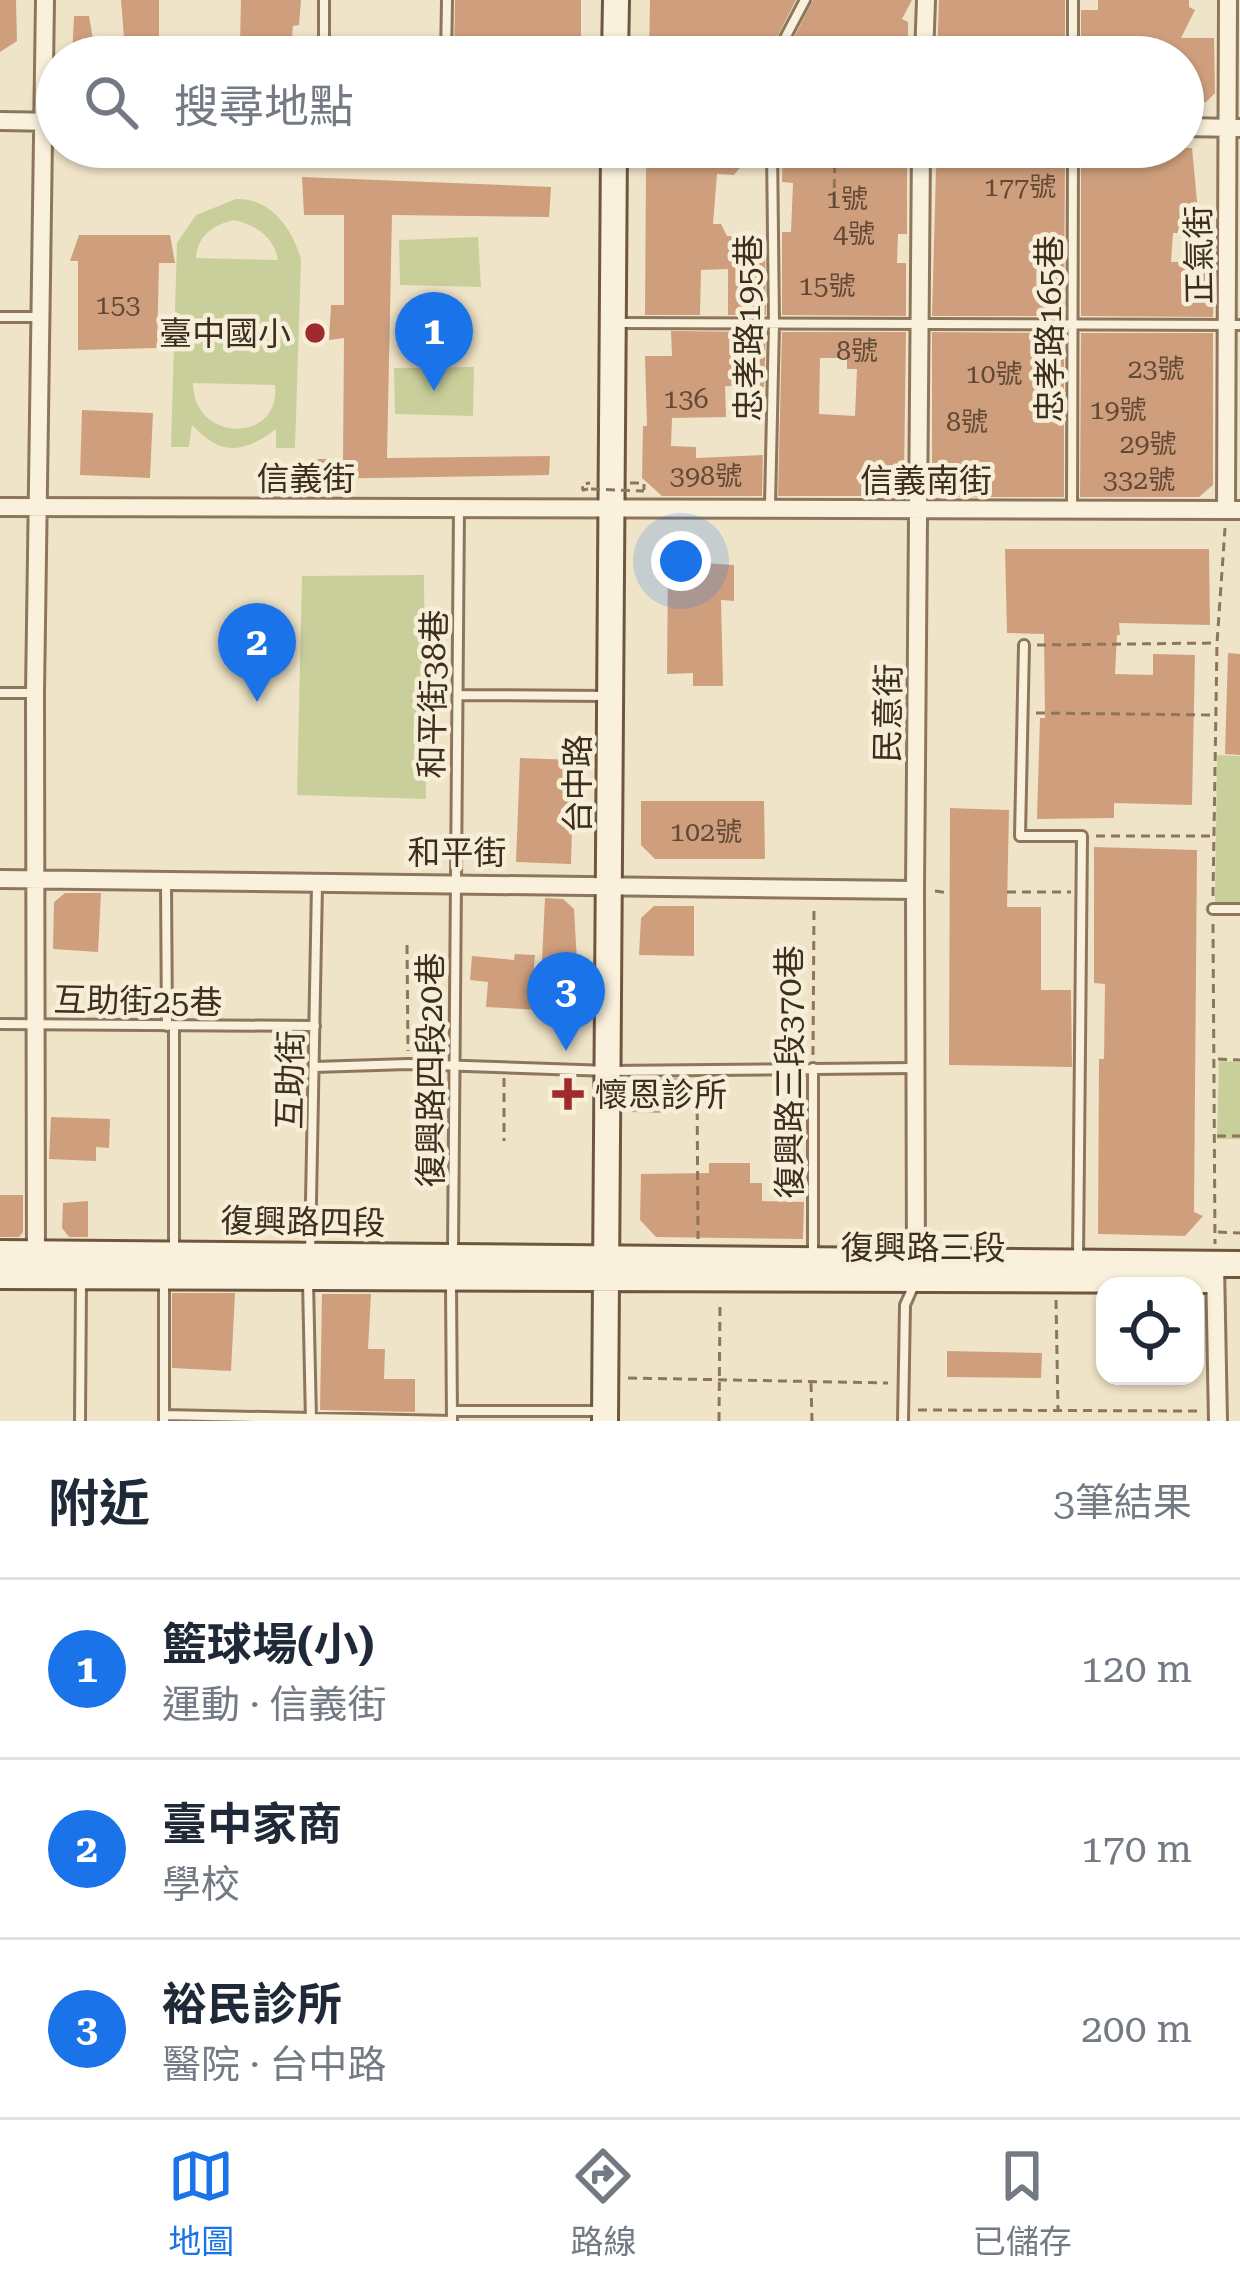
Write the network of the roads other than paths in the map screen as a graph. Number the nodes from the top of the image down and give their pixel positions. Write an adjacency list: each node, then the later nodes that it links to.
1 (45, 0): 9 (street)
2 (324, 0): 10 (lane)
3 (447, 0): 11 (lane)
4 (616, 0): 12 (main road)
5 (805, 0): 13 (lane)
6 (926, 0): 14 (street)
7 (1073, 0): 15 (lane)
8 (1228, 0): 19 (street, 正氣街)
9 (47, 36)
10 (324, 36)
11 (446, 36)
12 (615, 36)
13 (786, 36)
14 (924, 36)
15 (1073, 36)
16 (0, 121): 17 (street)
17 (36, 122)
18 (1204, 127): 19 (street)
19 (1234, 128): 25 (street, 正氣街)
20 (49, 168): 27 (street)
21 (614, 168): 28 (main road, 台中路)
22 (772, 168): 30 (lane, 忠孝路195巷)
23 (921, 168): 31 (street, 民意街)
24 (1073, 168): 29 (lane, 忠孝路165巷)
25 (1234, 250): 32 (street, 正氣街)
26 (0, 317): 27 (lane)
27 (43, 317): 34 (street)
28 (613, 323): 30 (lane); 36 (main road, 台中路)
29 (1074, 323): 31 (lane); 32 (lane); 40 (lane, 忠孝路165巷)
30 (775, 324): 31 (lane); 38 (lane, 忠孝路195巷)
31 (921, 325): 37 (street, 民意街)
32 (1235, 325): 39 (street, 正氣街)
33 (0, 507): 34 (street, 信義街)
34 (37, 508): 35 (street, 信義街); 43 (street)
35 (459, 508): 36 (street, 信義街); 44 (lane, 和平街38巷)
36 (611, 509): 38 (street, 信義南街); 45 (main road, 台中路)
37 (921, 509): 38 (street, 信義南街); 40 (street, 信義南街); 52 (street, 民意街)
38 (770, 510)
39 (1233, 510): 40 (street, 信義南街)
40 (1072, 511)
41 (1024, 645): 66 (lane)
42 (0, 693): 43 (lane)
43 (34, 693): 46 (street)
44 (459, 695): 45 (lane); 49 (lane, 和平街38巷)
45 (610, 696): 50 (main road, 台中路)
46 (34, 878): 47 (street, 和平街); 48 (street, 和平街); 56 (street)
47 (0, 879)
48 (166, 881): 51 (street, 和平街); 58 (lane)
49 (454, 881): 50 (street, 和平街); 51 (street, 和平街); 59 (lane, 復興路四段20巷)
50 (610, 883): 52 (street, 和平街); 63 (main road, 台中路)
51 (317, 884): 57 (lane, 互助街)
52 (915, 890): 62 (street, 民意街)
53 (1213, 909): 54 (lane)
54 (1240, 909)
55 (0, 1024): 56 (lane, 互助街25巷)
56 (34, 1024): 58 (lane, 互助街25巷); 67 (street)
57 (315, 1025): 58 (lane, 互助街25巷); 60 (lane, 互助街)
58 (170, 1026): 68 (lane)
59 (454, 1065): 60 (lane); 63 (lane); 70 (lane, 復興路四段20巷)
60 (314, 1067): 69 (lane, 互助街)
61 (813, 1068): 62 (lane); 63 (lane); 65 (lane, 復興路三段370巷)
62 (916, 1068): 71 (street, 民意街)
63 (609, 1070): 72 (main road, 台中路)
64 (0, 1253): 67 (main road, 復興路四段)
65 (813, 1258): 71 (main road, 復興路三段); 72 (main road, 復興路三段)
66 (1078, 1262): 71 (main road, 復興路三段); 73 (main road, 復興路三段)
67 (36, 1265): 68 (main road, 復興路四段); 74 (main road, 復興路四段); 75 (main road, 復興路四段)
68 (169, 1266): 69 (main road, 復興路四段); 75 (main road, 復興路四段); 79 (lane)
69 (309, 1266): 70 (main road, 復興路四段); 80 (lane, 互助街)
70 (452, 1268): 72 (main road, 復興路四段); 76 (lane, 復興路四段20巷)
71 (916, 1269): 72 (main road, 復興路三段); 73 (main road, 復興路三段); 82 (lane)
72 (606, 1271): 77 (main road, 台中路)
73 (1228, 1272): 78 (street)
74 (0, 1276)
75 (81, 1276): 81 (lane)
76 (452, 1416): 77 (lane); 80 (lane)
77 (605, 1416)
78 (1218, 1416)
79 (164, 1418): 80 (lane)
80 (311, 1420)
81 (80, 1421)
82 (903, 1421)

